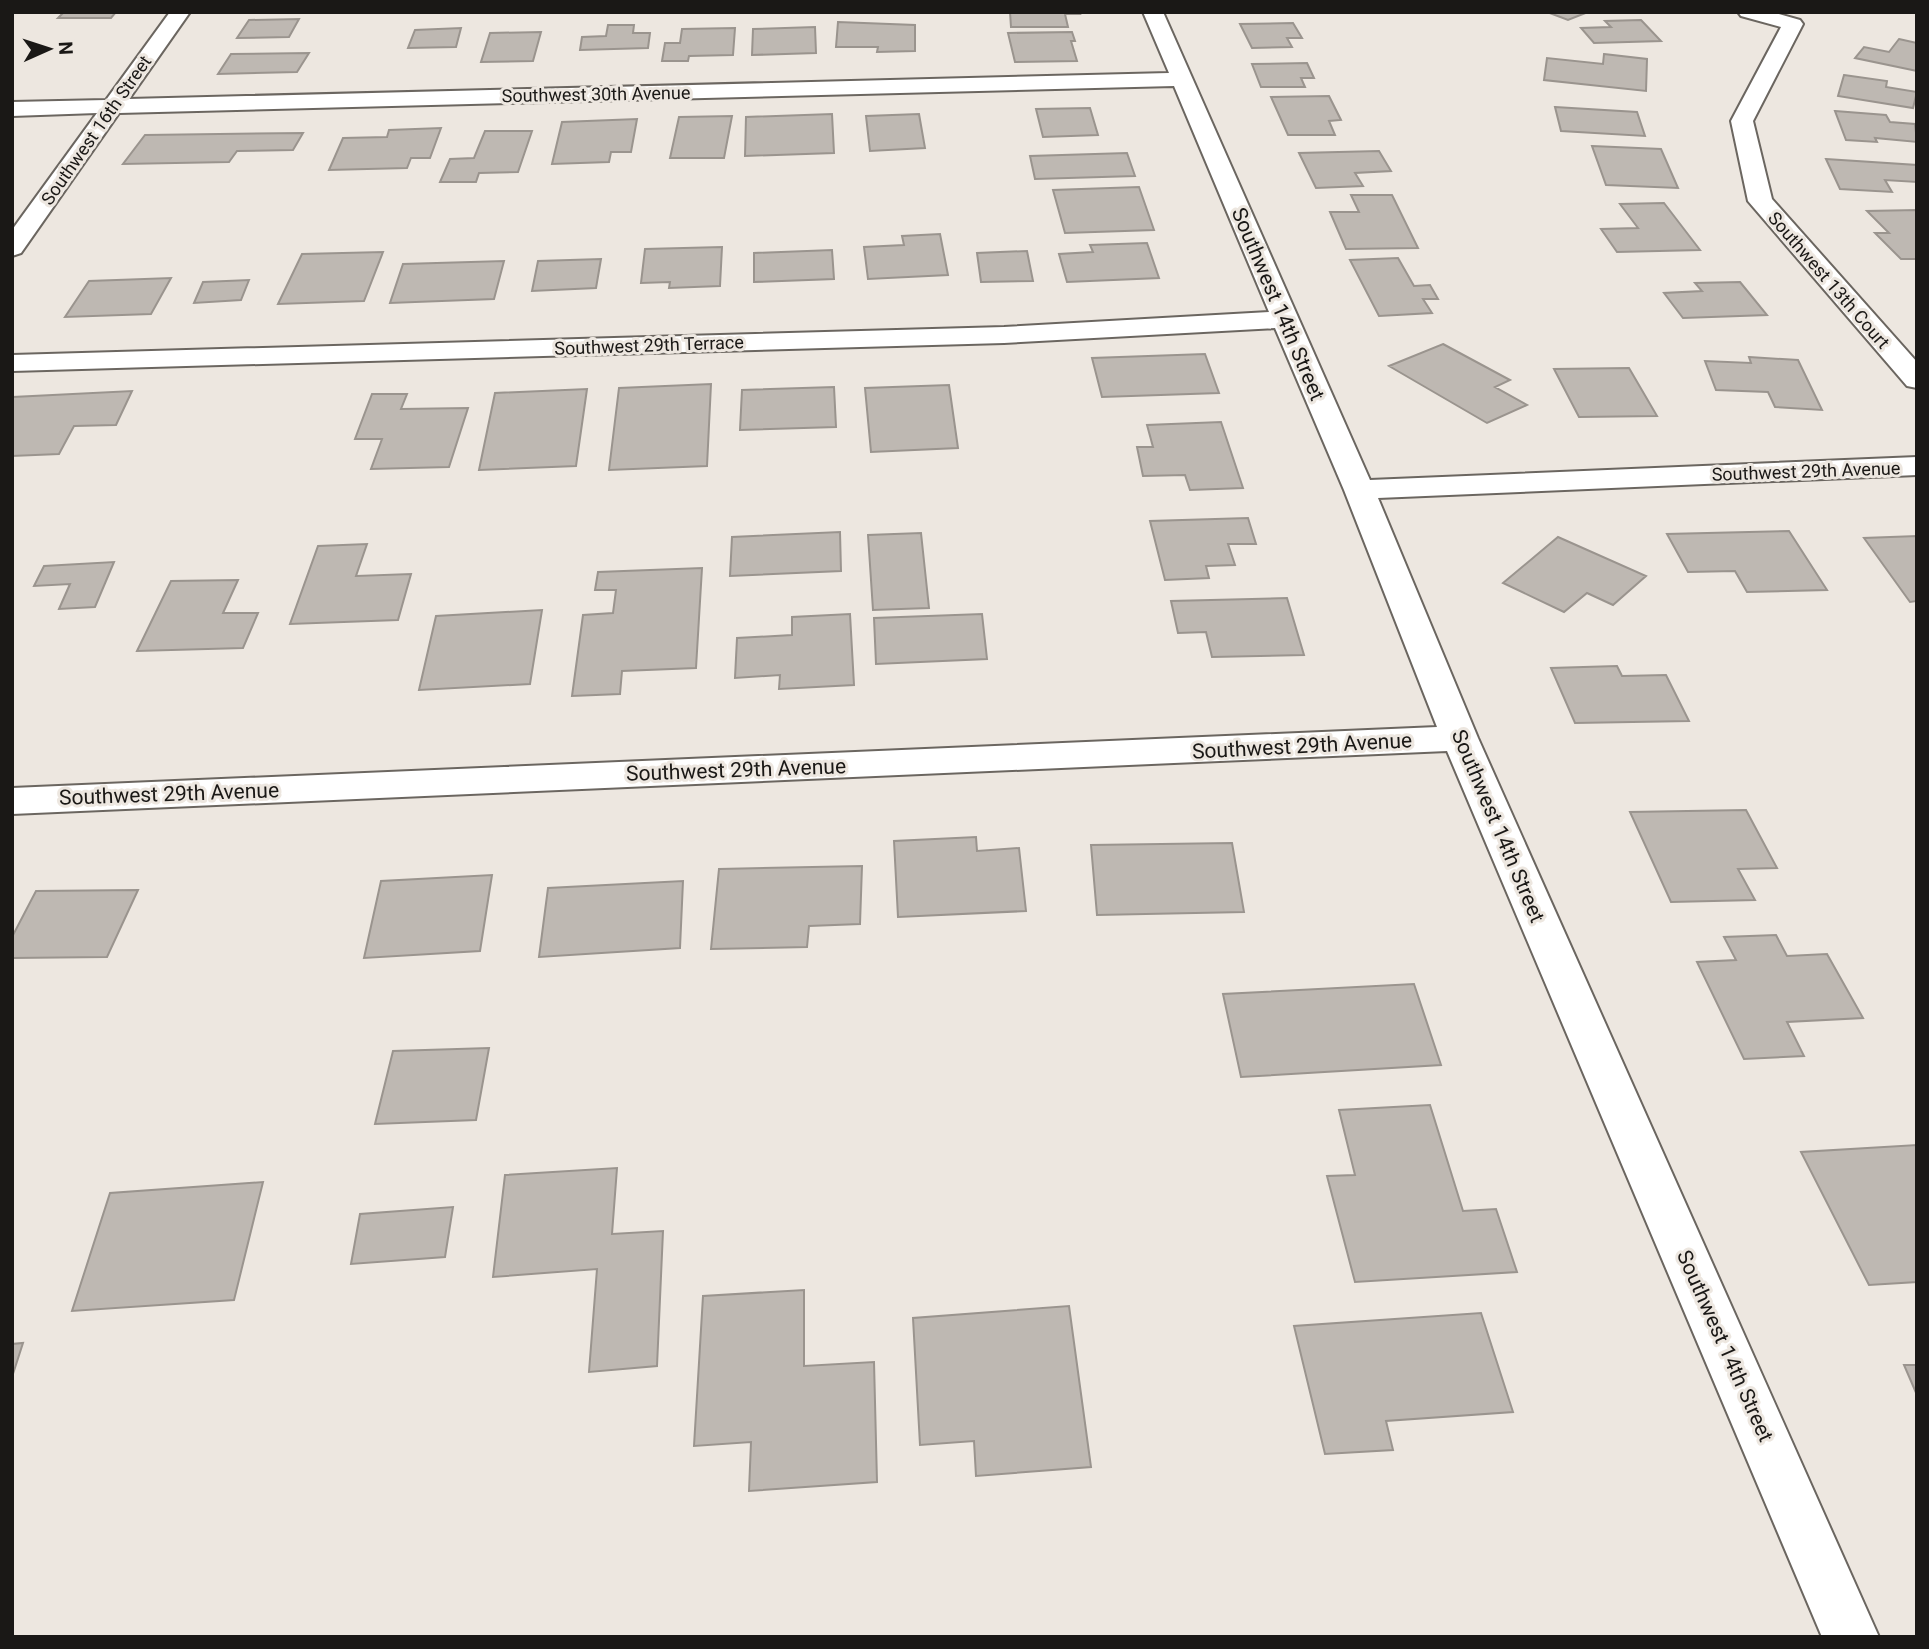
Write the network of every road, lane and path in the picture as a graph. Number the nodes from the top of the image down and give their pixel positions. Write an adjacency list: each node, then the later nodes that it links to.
1 (180, 12): 5 (street, Southwest 16th Street)
2 (1153, 12): 4 (street, Southwest 14th Street)
3 (1748, 12): 10 (street, Southwest 13th Court)
4 (1181, 79): 5 (street, Southwest 30th Avenue); 8 (street, Southwest 14th Street)
5 (113, 107): 6 (street, Southwest 30th Avenue); 7 (street, Southwest 16th Street)
6 (12, 109)
7 (12, 248)
8 (1285, 319): 9 (street, Southwest 29th Terrace); 12 (street, Southwest 14th Street)
9 (12, 363)
10 (1917, 380)
11 (1917, 466): 12 (street, Southwest 29th Avenue)
12 (1359, 490): 13 (street, Southwest 14th Street)
13 (1460, 738): 14 (street, Southwest 29th Avenue); 15 (street, Southwest 14th Street)
14 (12, 801)
15 (1851, 1637)

